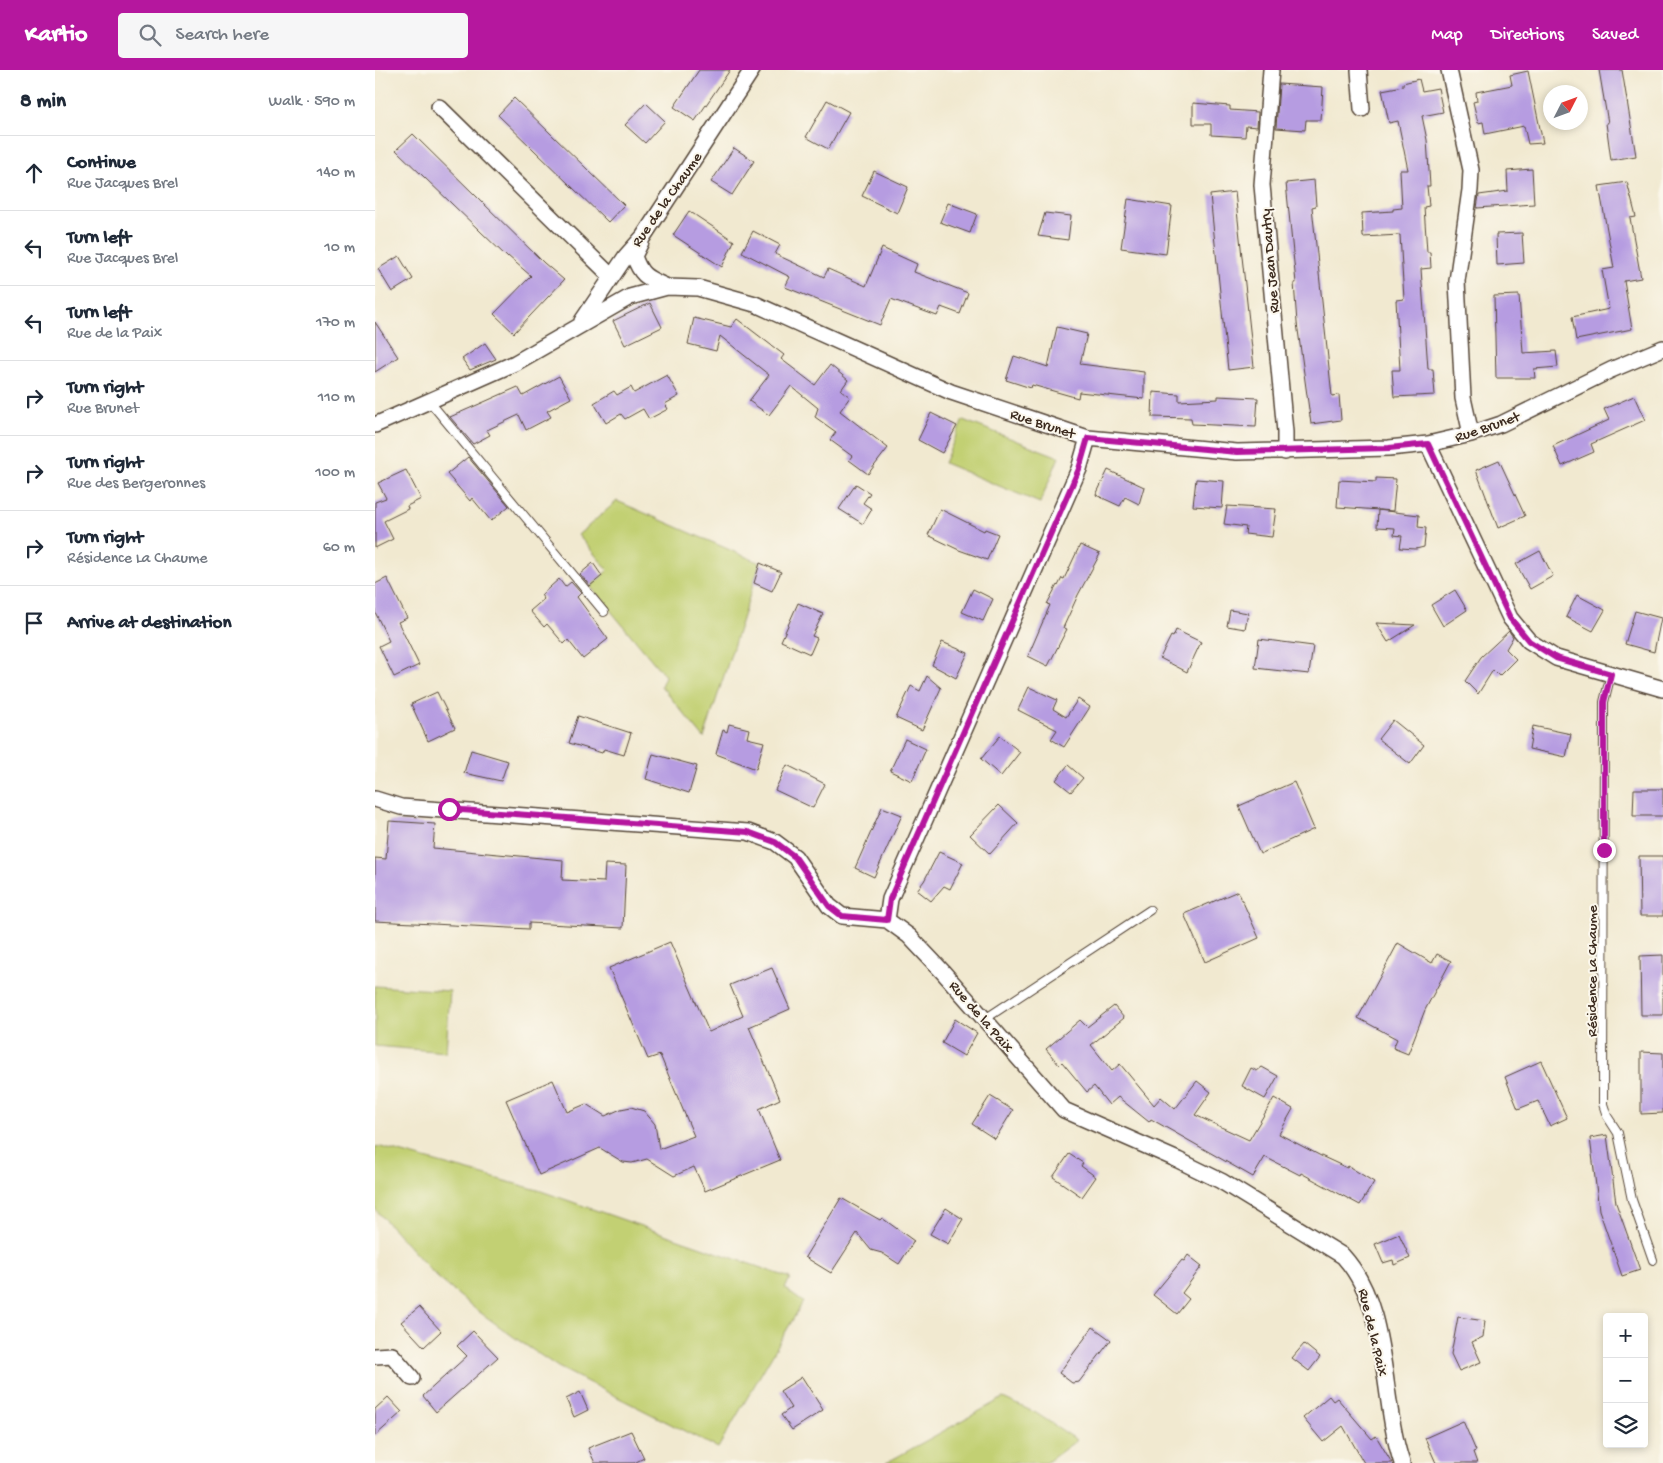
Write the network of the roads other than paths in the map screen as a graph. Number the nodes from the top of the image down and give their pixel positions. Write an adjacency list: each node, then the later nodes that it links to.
1 (752, 70): 7 (street, Rue de la Chaume)
2 (1271, 70): 17 (street, Rue Jean Dautry)
3 (1359, 70): 6 (street)
4 (1449, 70): 14 (street)
5 (439, 107): 8 (street)
6 (1362, 109)
7 (643, 237): 8 (street, Rue de la Chaume); 9 (street)
8 (612, 276): 10 (street, Rue de la Chaume)
9 (667, 287): 10 (street, Rue de la Chaume); 15 (street, Rue Brunet)
10 (579, 326): 12 (street, Rue de la Chaume)
11 (1663, 348): 14 (street, Rue Brunet)
12 (430, 402): 13 (street, Rue de la Chaume); 18 (lane)
13 (375, 425)
14 (1471, 434): 16 (street, Rue Brunet)
15 (1088, 438): 17 (street, Rue Brunet); 23 (street)
16 (1428, 444): 17 (street, Rue Brunet); 19 (street)
17 (1285, 452)
18 (604, 612)
19 (1611, 674): 20 (street); 25 (lane, Résidence La Chaume)
20 (1663, 689)
21 (375, 799): 23 (street)
22 (1149, 910): 24 (lane)
23 (887, 920): 24 (street, Rue de la Paix)
24 (985, 1020): 28 (street, Rue de la Paix)
25 (1653, 1260)
26 (375, 1356): 27 (street)
27 (412, 1378)
28 (1402, 1463)

